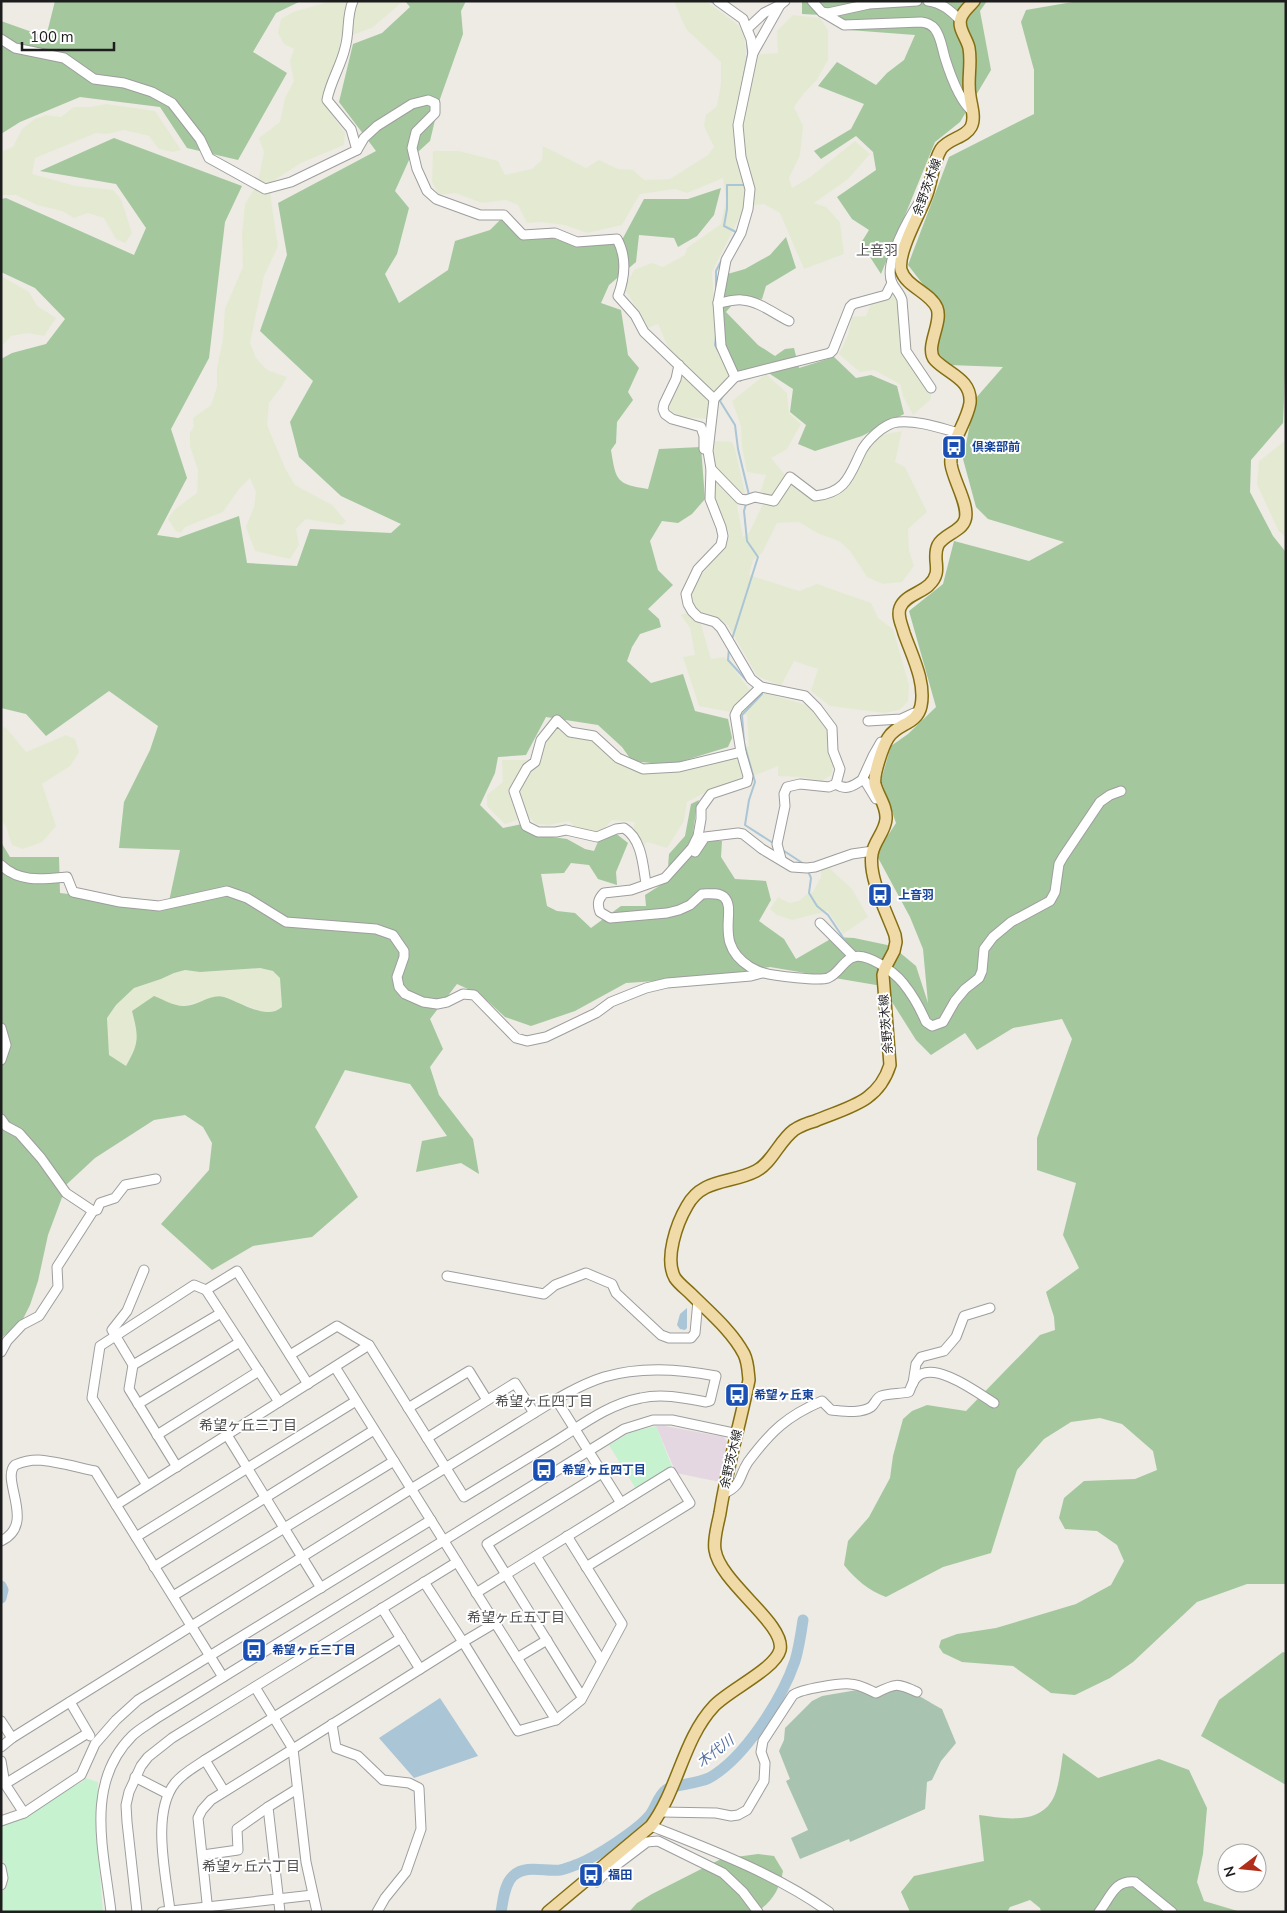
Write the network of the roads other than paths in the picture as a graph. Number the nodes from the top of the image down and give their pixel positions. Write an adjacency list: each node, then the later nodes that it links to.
1 (353, 1): 14 (street)
2 (718, 1): 10 (street)
3 (812, 1): 8 (street)
4 (917, 1): 8 (street)
5 (928, 1): 9 (street)
6 (974, 1): 9 (main road)
7 (783, 3): 10 (street); 12 (street)
8 (822, 12): 13 (street)
9 (960, 20): 13 (main road)
10 (748, 28): 12 (street)
11 (1, 40): 14 (street)
12 (753, 53): 17 (street)
13 (973, 112): 15 (main road, 余野茨木線)
14 (357, 150): 19 (street)
15 (927, 196): 16 (street); 23 (main road, 余野茨木線)
16 (892, 283): 20 (street); 21 (street)
17 (718, 303): 18 (street); 20 (street)
18 (789, 321)
19 (679, 364): 22 (street); 24 (street)
20 (735, 376): 22 (street)
21 (931, 388)
22 (714, 399): 24 (street)
23 (959, 433): 24 (street); 26 (main road, 余野茨木線)
24 (711, 465): 25 (street)
25 (761, 687): 29 (street); 31 (street)
26 (918, 713): 27 (street); 28 (main road)
27 (868, 721)
28 (887, 738): 30 (street); 33 (main road)
29 (741, 752): 36 (street); 38 (street)
30 (862, 780): 31 (street); 33 (street)
31 (836, 784): 35 (street)
32 (1121, 791): 41 (street)
33 (885, 823): 34 (main road, 余野茨木線)
34 (872, 850): 35 (street); 41 (main road, 余野茨木線)
35 (781, 859): 36 (street)
36 (677, 864): 38 (street)
37 (1, 865): 42 (street)
38 (646, 884): 42 (street)
39 (820, 923): 40 (street)
40 (854, 957): 41 (street); 42 (street)
41 (884, 968): 51 (main road, 余野茨木線)
42 (762, 973)
43 (1, 1028): 44 (street)
44 (1, 1060)
45 (1, 1120): 47 (street)
46 (156, 1179): 47 (street)
47 (93, 1211): 57 (street)
48 (144, 1270): 54 (street)
49 (447, 1276): 51 (street)
50 (206, 1290): 53 (street); 54 (street); 58 (street)
51 (698, 1301): 74 (main road, 余野茨木線)
52 (990, 1308): 63 (street)
53 (221, 1312): 55 (street); 59 (street)
54 (116, 1336): 59 (street); 84 (street)
55 (240, 1342): 61 (street); 69 (street)
56 (369, 1345): 58 (street); 60 (street); 70 (street)
57 (1, 1352)
58 (290, 1355): 62 (street)
59 (133, 1365): 69 (street)
60 (335, 1367): 62 (street); 65 (street)
61 (258, 1371): 67 (street); 75 (street)
62 (308, 1384): 67 (street)
63 (912, 1384): 68 (street); 86 (street)
64 (556, 1399): 71 (street); 72 (street); 72 (street)
65 (356, 1400): 73 (street); 81 (street)
66 (487, 1400): 70 (street); 71 (street); 77 (street)
67 (279, 1402): 76 (street)
68 (994, 1403)
69 (138, 1404): 75 (street)
70 (408, 1408): 77 (street)
71 (534, 1413): 82 (street)
72 (575, 1429): 78 (street); 82 (street)
73 (374, 1430): 79 (street); 87 (street)
74 (738, 1434): 78 (street); 86 (main road, 余野茨木線)
75 (157, 1435): 80 (street)
76 (227, 1435): 80 (street); 81 (street)
77 (427, 1438): 82 (street)
78 (588, 1451): 83 (street); 94 (street)
79 (394, 1461): 85 (street); 91 (street)
80 (176, 1467): 84 (street)
81 (247, 1468): 87 (street); 92 (street)
82 (445, 1468): 85 (street)
83 (602, 1473): 88 (street); 101 (street)
84 (147, 1485): 89 (street)
85 (411, 1489): 90 (street); 97 (street)
86 (723, 1494): 139 (main road, 余野茨木線)
87 (265, 1498): 91 (street); 99 (street)
88 (621, 1503): 93 (street); 100 (street)
89 (116, 1505): 92 (street); 95 (street)
90 (431, 1520): 94 (street); 103 (street)
91 (284, 1528): 97 (street); 105 (street)
92 (136, 1536): 99 (street)
93 (567, 1536): 96 (street); 100 (street)
94 (444, 1540): 98 (street); 116 (street)
95 (1, 1541)
96 (536, 1556): 101 (street); 114 (street)
97 (302, 1558): 103 (street); 108 (street)
98 (457, 1562): 102 (street); 104 (street)
99 (154, 1567): 105 (street)
100 (586, 1567): 114 (street)
101 (506, 1574): 104 (street); 110 (street)
102 (424, 1582): 106 (street); 111 (street)
103 (320, 1588): 112 (street)
104 (476, 1593): 107 (street)
105 (173, 1596): 108 (street)
106 (382, 1608): 109 (street); 117 (street)
107 (495, 1623): 111 (street); 113 (street)
108 (191, 1626): 112 (street); 120 (street)
109 (401, 1638): 115 (street); 121 (street)
110 (547, 1640): 113 (street); 119 (street)
111 (463, 1642): 115 (street); 122 (street)
112 (210, 1656): 116 (street); 127 (street)
113 (517, 1658): 122 (street)
114 (601, 1660): 119 (street)
115 (420, 1669): 124 (street)
116 (223, 1677): 150 (street)
117 (255, 1687): 121 (street); 132 (street)
118 (917, 1692): 139 (street)
119 (582, 1697): 122 (street)
120 (70, 1702): 125 (street); 126 (street)
121 (274, 1718): 129 (street); 130 (street)
122 (556, 1720)
123 (1, 1721): 126 (street)
124 (332, 1724): 129 (street); 154 (street)
125 (88, 1733): 127 (street); 133 (street)
126 (12, 1738): 128 (street)
127 (95, 1744): 138 (street)
128 (1, 1747)
129 (293, 1749): 134 (street); 135 (street)
130 (205, 1760): 135 (street); 136 (street)
131 (1, 1761): 133 (street)
132 (135, 1777): 136 (street); 151 (street)
133 (5, 1784): 138 (street)
134 (297, 1789): 137 (street); 146 (street)
135 (224, 1790): 142 (street)
136 (168, 1794): 149 (street)
137 (268, 1807): 142 (street); 147 (street)
138 (24, 1812): 140 (street)
139 (662, 1812): 141 (main road, 余野茨木線)
140 (1, 1821)
141 (652, 1826): 155 (main road, 余野茨木線); 157 (street)
142 (203, 1855): 148 (street)
143 (1, 1868): 145 (street)
144 (597, 1882): 156 (street)
145 (1, 1885)
146 (313, 1896): 147 (street); 153 (street)
147 (279, 1899): 148 (street); 152 (street)
148 (208, 1909): 149 (street)
149 (166, 1911)
150 (111, 1912)
151 (137, 1912)
152 (280, 1912)
153 (317, 1912)
154 (376, 1912)
155 (548, 1912)
156 (758, 1912)
157 (829, 1912)
158 (1099, 1912): 159 (street)
159 (1172, 1912)

